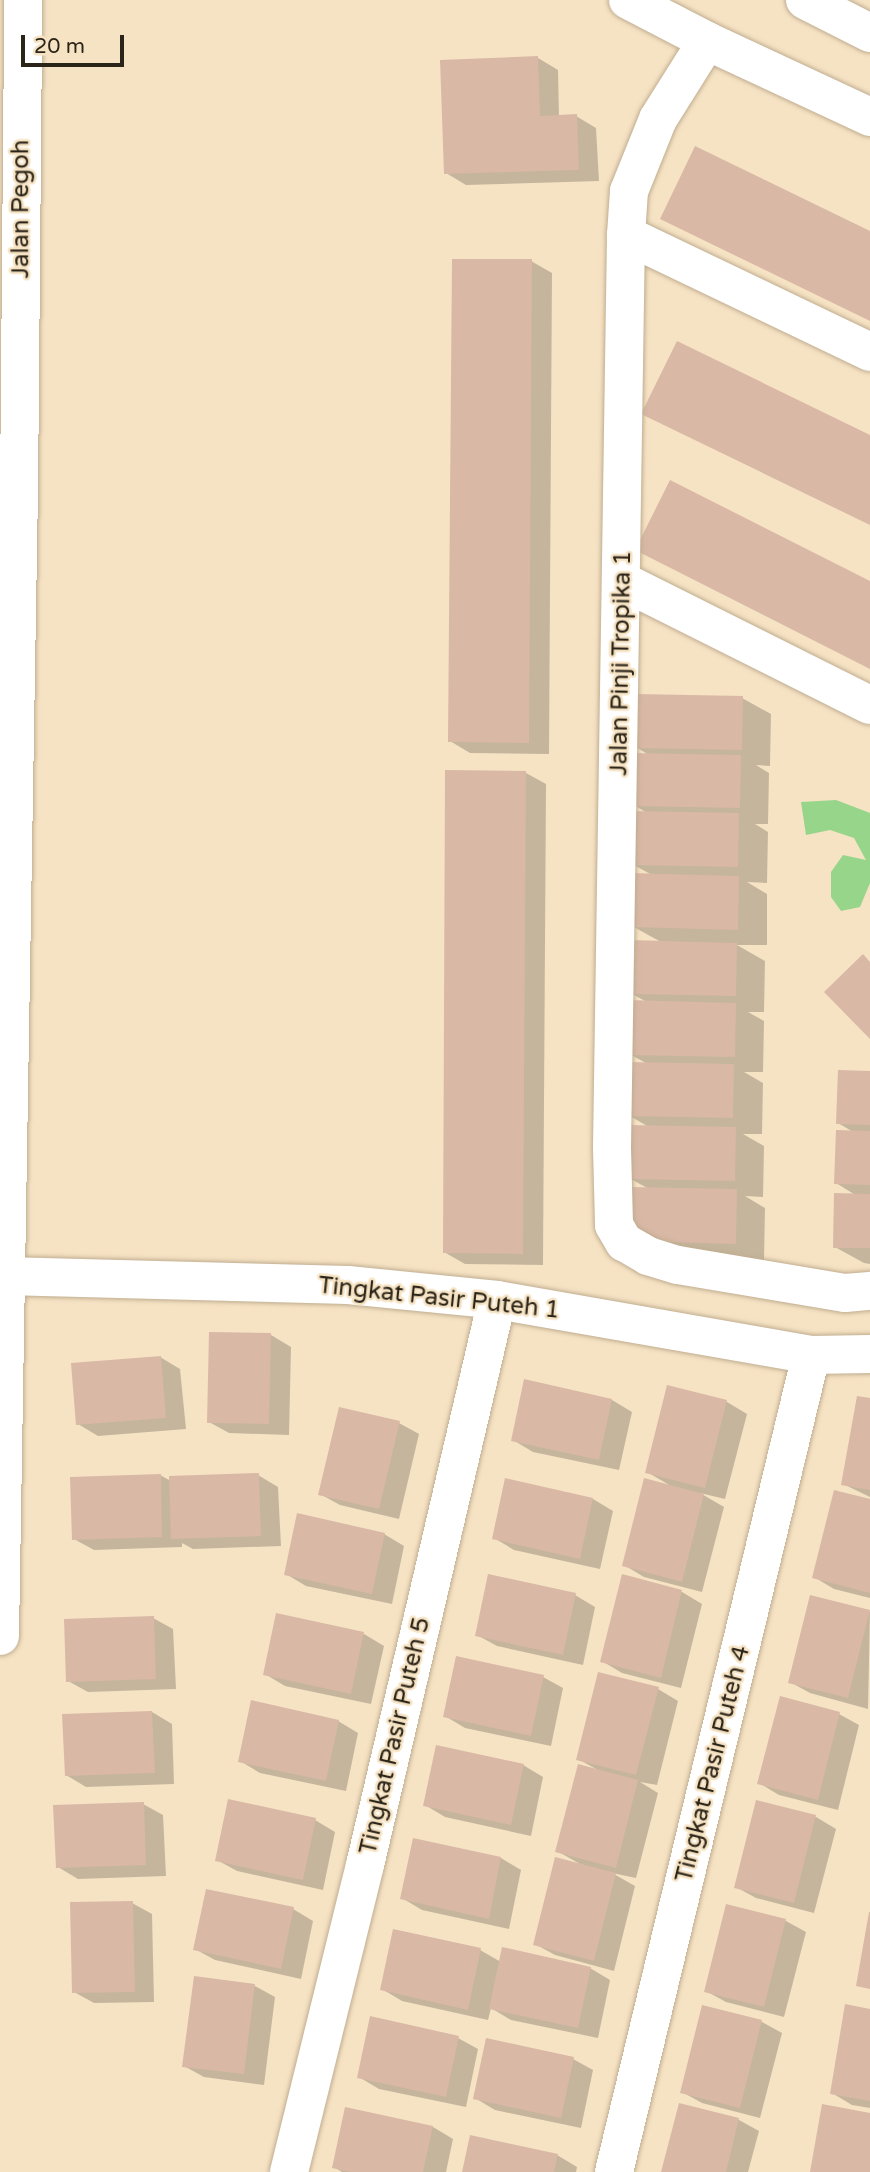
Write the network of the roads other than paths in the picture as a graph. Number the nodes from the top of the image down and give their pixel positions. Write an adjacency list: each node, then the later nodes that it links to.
1 (23, 0): 9 (street, Jalan Pegoh)
2 (628, 0): 5 (street)
3 (805, 0): 4 (street)
4 (870, 33)
5 (707, 41): 6 (street); 7 (street, Jalan Pinji Tropika 1)
6 (870, 117)
7 (626, 235): 8 (street); 10 (street, Jalan Pinji Tropika 1)
8 (870, 352)
9 (9, 493): 12 (street, Jalan Pegoh)
10 (622, 581): 11 (street); 13 (street, Jalan Pinji Tropika 1)
11 (870, 705)
12 (5, 1276): 14 (street, Tingkat Pasir Puteh 1); 17 (street, Jalan Pegoh)
13 (870, 1291)
14 (497, 1300): 16 (street, Tingkat Pasir Puteh 1); 18 (street, Tingkat Pasir Puteh 5)
15 (870, 1354): 16 (street, Tingkat Pasir Puteh 1)
16 (811, 1355): 19 (street, Tingkat Pasir Puteh 4)
17 (0, 1636)
18 (289, 2172)
19 (614, 2172)

